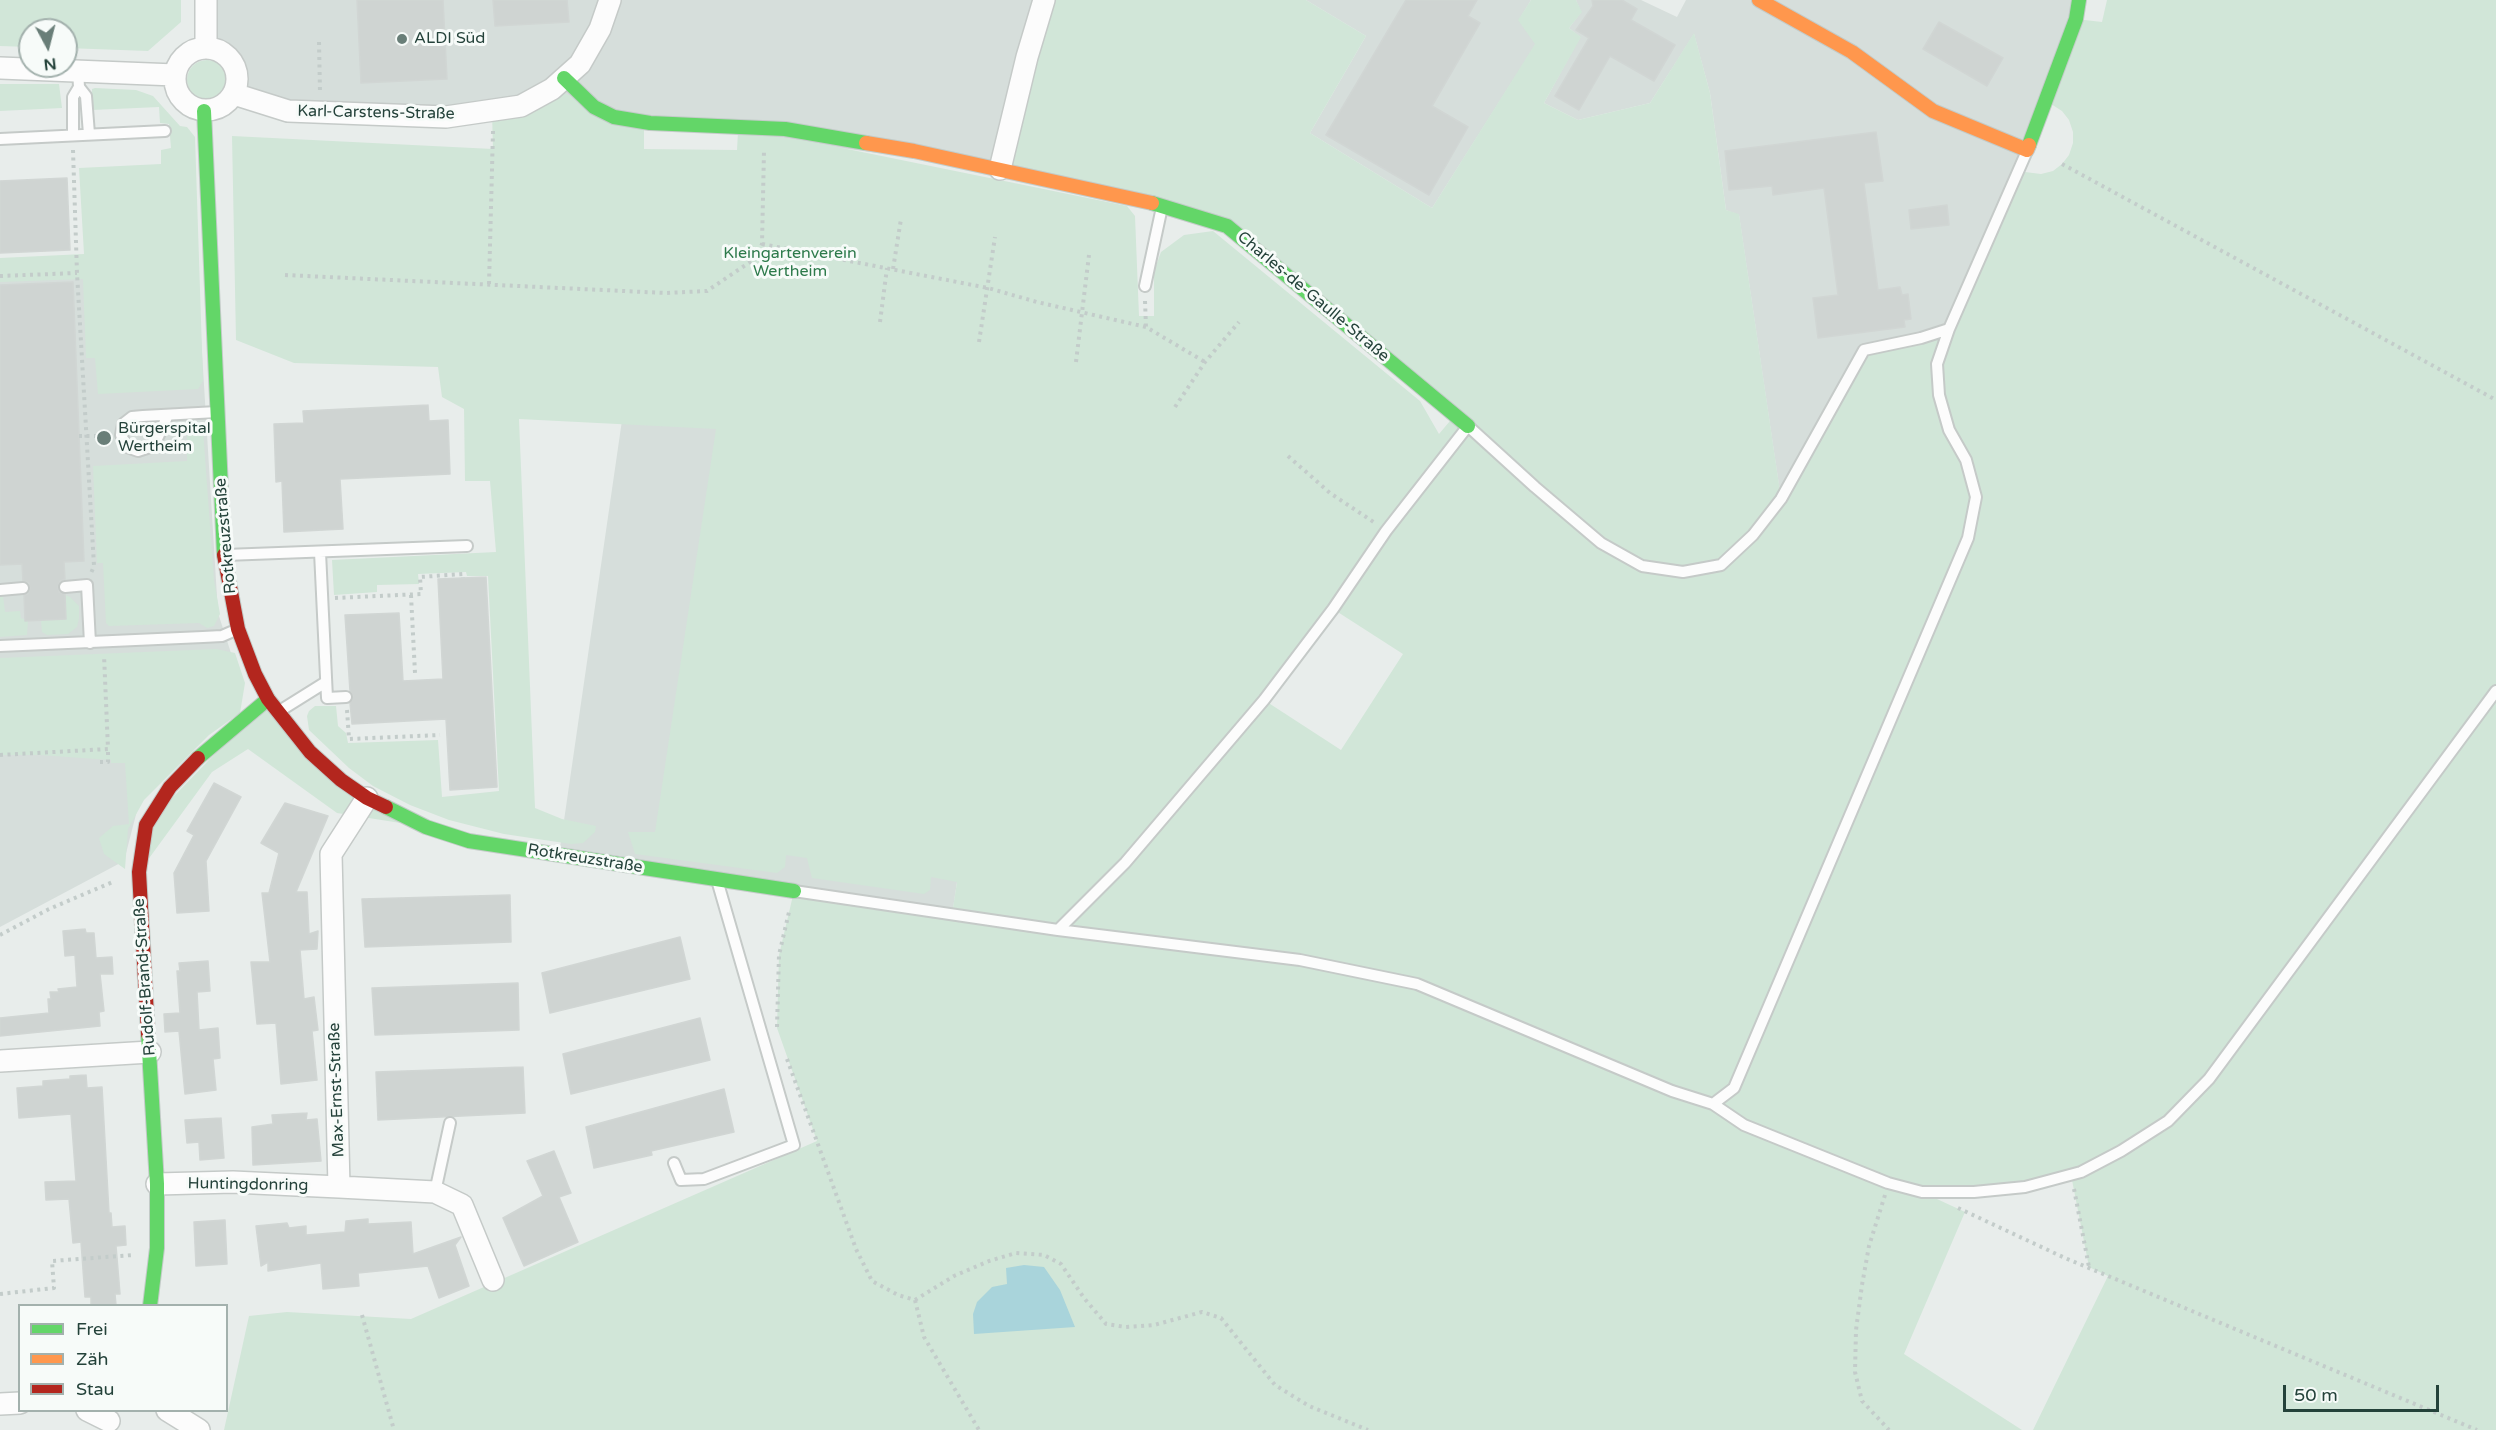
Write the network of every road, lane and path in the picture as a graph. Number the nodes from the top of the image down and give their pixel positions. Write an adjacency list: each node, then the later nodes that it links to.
1 (206, 0): 7 (street)
2 (610, 0): 10 (street, Karl-Carstens-Straße)
3 (1044, 0): 23 (street)
4 (1759, 0): 21 (street)
5 (2079, 0): 21 (street)
6 (319, 42): 14 (path)
7 (206, 48): 9 (street); 12 (street)
8 (0, 68): 11 (street)
9 (175, 75): 11 (street); 13 (street)
10 (564, 78): 15 (street, Karl-Carstens-Straße); 16 (street, Charles-de-Gaulle-Straße)
11 (79, 79): 18 (lane); 19 (lane)
12 (234, 94): 13 (street); 14 (street, Karl-Carstens-Straße)
13 (204, 111): 47 (street, Rotkreuzstraße)
14 (321, 112): 15 (street, Karl-Carstens-Straße)
15 (492, 112): 34 (path)
16 (765, 127): 23 (street, Charles-de-Gaulle-Straße); 27 (path)
17 (165, 131): 18 (lane)
18 (89, 134): 19 (lane)
19 (73, 135): 20 (lane); 31 (path)
20 (0, 139)
21 (2027, 150): 41 (lane)
22 (2062, 164): 45 (path)
23 (1000, 169): 24 (street, Charles-de-Gaulle-Straße)
24 (1162, 205): 35 (lane); 49 (street, Charles-de-Gaulle-Straße)
25 (901, 219): 30 (path)
26 (995, 237): 36 (path)
27 (762, 244): 29 (path); 34 (path)
28 (1089, 255): 37 (path)
29 (887, 268): 30 (path); 38 (path)
30 (893, 270): 36 (path)
31 (77, 273): 33 (path); 52 (path)
32 (285, 275): 34 (path)
33 (0, 276)
34 (489, 284)
35 (1145, 286): 40 (path)
36 (988, 288): 37 (path); 42 (path)
37 (1083, 313): 40 (path); 43 (path)
38 (880, 322)
39 (1239, 322): 44 (path)
40 (1146, 327): 44 (path)
41 (1949, 329): 49 (lane); 89 (lane)
42 (979, 342)
43 (1076, 362)
44 (1205, 362): 46 (path)
45 (2496, 400)
46 (1175, 407)
47 (217, 412): 48 (lane); 57 (street, Rotkreuzstraße)
48 (168, 415): 50 (lane); 50 (lane)
49 (1468, 426): 54 (lane)
50 (122, 435): 52 (path)
51 (79, 436): 52 (path)
52 (87, 436): 59 (path)
53 (1288, 456): 54 (path)
54 (1386, 531): 83 (lane)
55 (467, 546): 56 (lane)
56 (320, 552): 57 (lane); 64 (lane)
57 (224, 555): 65 (street, Rotkreuzstraße)
58 (463, 578): 63 (path)
59 (87, 585): 60 (lane); 67 (lane)
60 (65, 587)
61 (23, 588): 62 (lane)
62 (0, 590)
63 (411, 595): 64 (path); 69 (path)
64 (322, 598): 70 (lane)
65 (238, 629): 66 (lane); 73 (street, Rotkreuzstraße)
66 (104, 642): 67 (lane); 76 (path)
67 (90, 643): 68 (lane)
68 (0, 646)
69 (415, 673)
70 (326, 682): 72 (lane); 74 (lane)
71 (2496, 691): 92 (lane)
72 (346, 697): 75 (path)
73 (268, 699): 74 (street, Rotkreuzstraße); 80 (street, Rudolf-Brand-Straße)
74 (278, 712): 79 (street, Rotkreuzstraße)
75 (440, 735)
76 (108, 748): 77 (path); 78 (path)
77 (0, 755)
78 (99, 762)
79 (367, 798): 81 (street, Rotkreuzstraße); 95 (street, Max-Ernst-Straße)
80 (138, 872): 84 (path); 86 (street, Rudolf-Brand-Straße)
81 (717, 880): 82 (street, Rotkreuzstraße); 91 (lane)
82 (794, 891): 83 (lane); 85 (path)
83 (1058, 930): 89 (lane)
84 (0, 934)
85 (779, 1037)
86 (150, 1052): 88 (street); 94 (street, Rudolf-Brand-Straße)
87 (786, 1056): 102 (path)
88 (0, 1061)
89 (1713, 1104): 93 (lane)
90 (450, 1123): 96 (lane)
91 (674, 1163)
92 (2071, 1174): 93 (lane); 99 (path)
93 (1888, 1183): 114 (path)
94 (157, 1184): 95 (street, Huntingdonring); 98 (street, Rudolf-Brand-Straße)
95 (339, 1187): 96 (street)
96 (435, 1192): 100 (street)
97 (1954, 1207): 99 (path)
98 (156, 1254): 101 (path); 103 (street, Rudolf-Brand-Straße)
99 (2089, 1268): 115 (path)
100 (493, 1280)
101 (0, 1294)
102 (915, 1300): 112 (path); 113 (path)
103 (150, 1304)
104 (362, 1315): 111 (path)
105 (18, 1403): 106 (street)
106 (0, 1404)
107 (91, 1412): 109 (street)
108 (170, 1412): 110 (street)
109 (109, 1421)
110 (199, 1430)
111 (394, 1430)
112 (979, 1430)
113 (1368, 1430)
114 (1889, 1430)
115 (2477, 1430)

